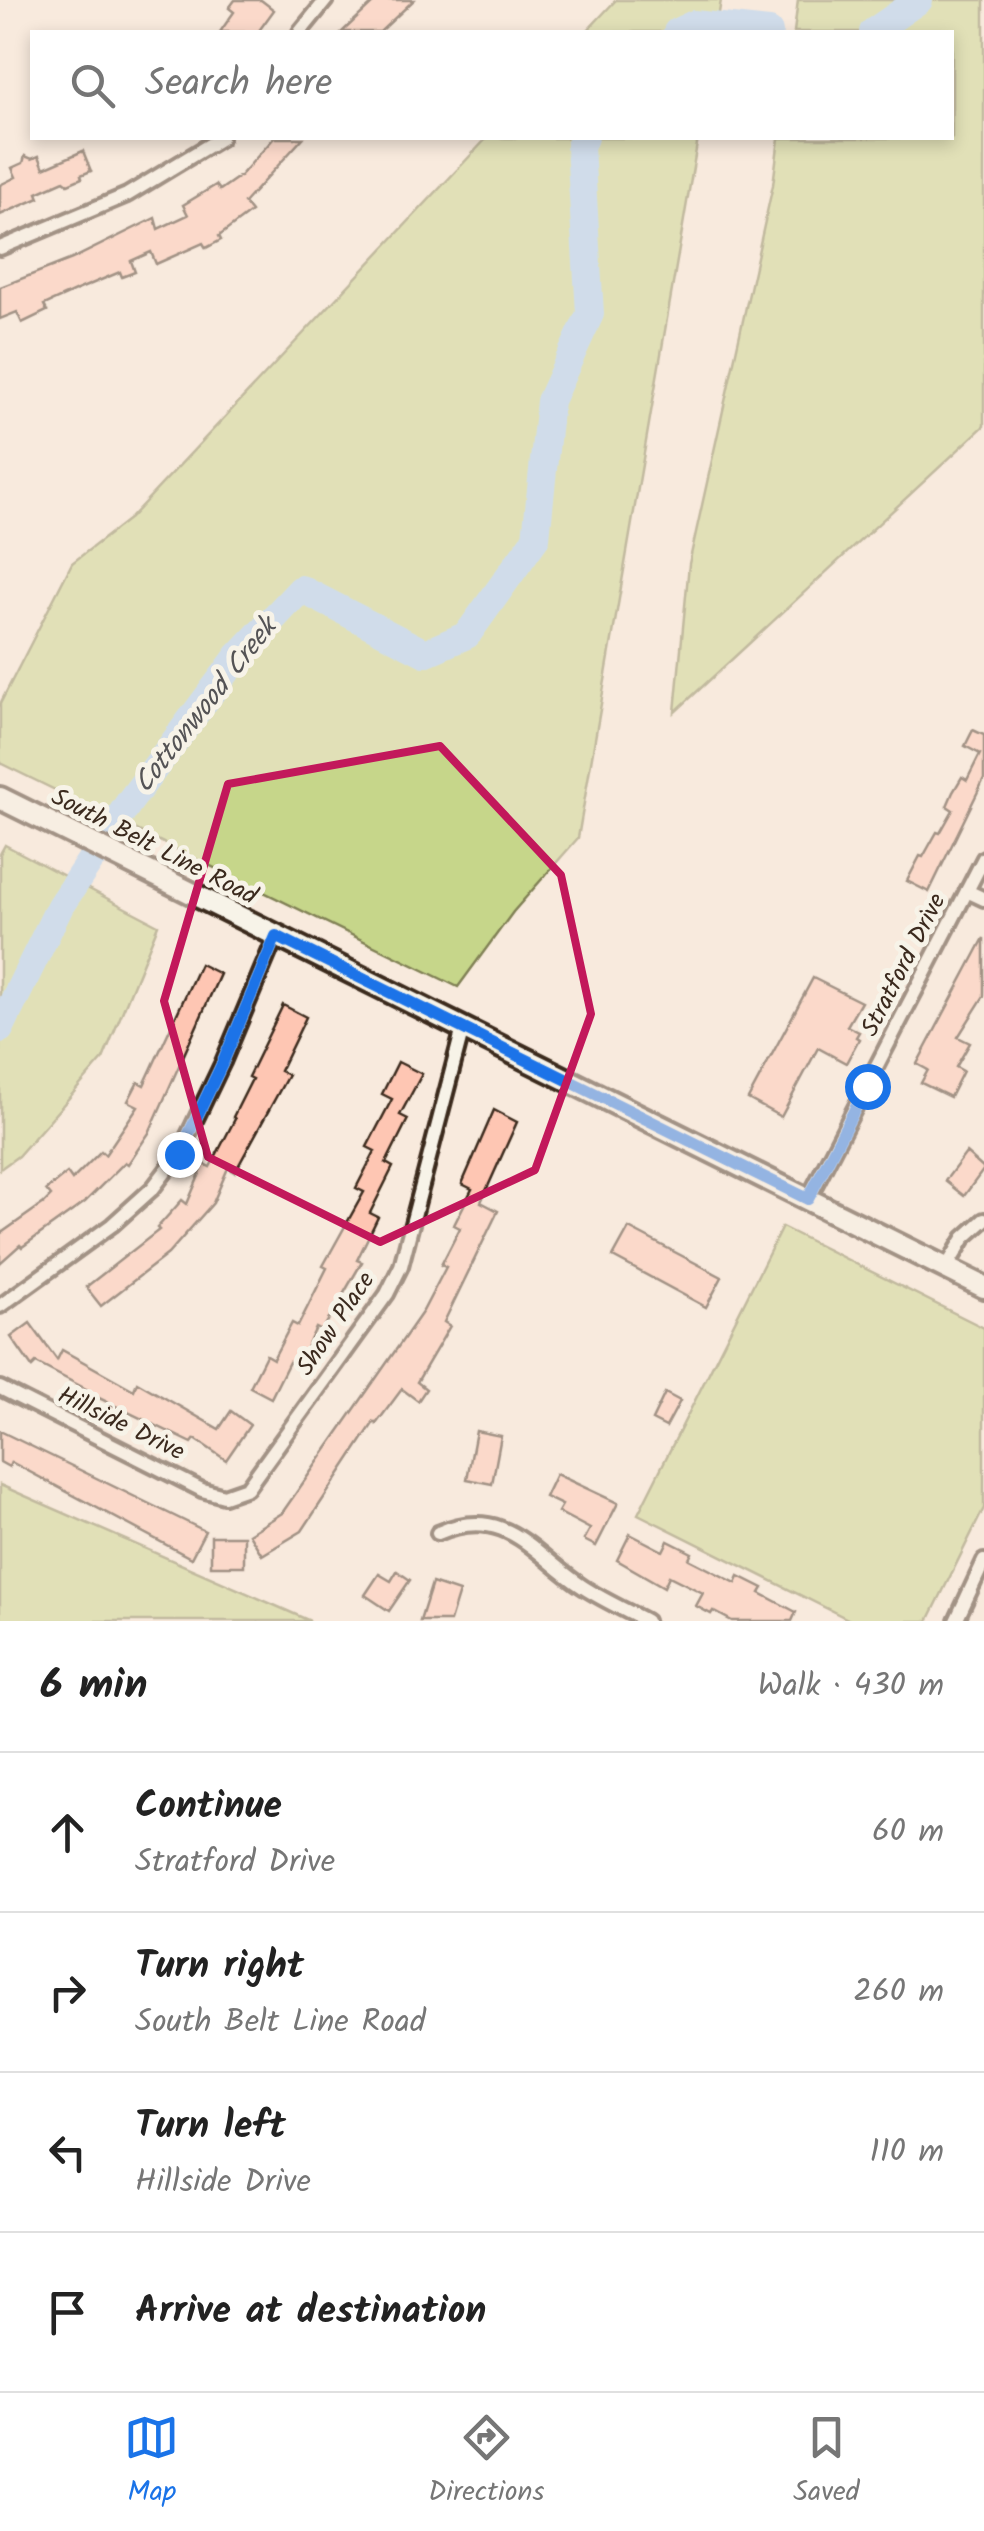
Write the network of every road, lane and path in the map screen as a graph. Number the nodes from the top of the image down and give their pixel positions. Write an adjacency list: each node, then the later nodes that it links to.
1 (326, 0): 2 (street)
2 (302, 30)
3 (218, 140): 4 (street)
4 (0, 248)
5 (0, 798): 9 (main road, South Belt Line Road)
6 (984, 858): 7 (street, Stratford Drive)
7 (967, 891): 8 (street); 11 (street, Stratford Drive)
8 (984, 900)
9 (276, 936): 10 (main road, South Belt Line Road); 15 (street)
10 (463, 1028): 11 (main road, South Belt Line Road); 17 (street, Show Place)
11 (808, 1199): 13 (main road, South Belt Line Road)
12 (984, 1220): 13 (street)
13 (946, 1268): 14 (main road, South Belt Line Road)
14 (984, 1286)
15 (0, 1306)
16 (0, 1388): 17 (street, Hillside Drive)
17 (224, 1496)
18 (438, 1532): 20 (street)
19 (984, 1561): 21 (street)
20 (646, 1621)
21 (956, 1621)

